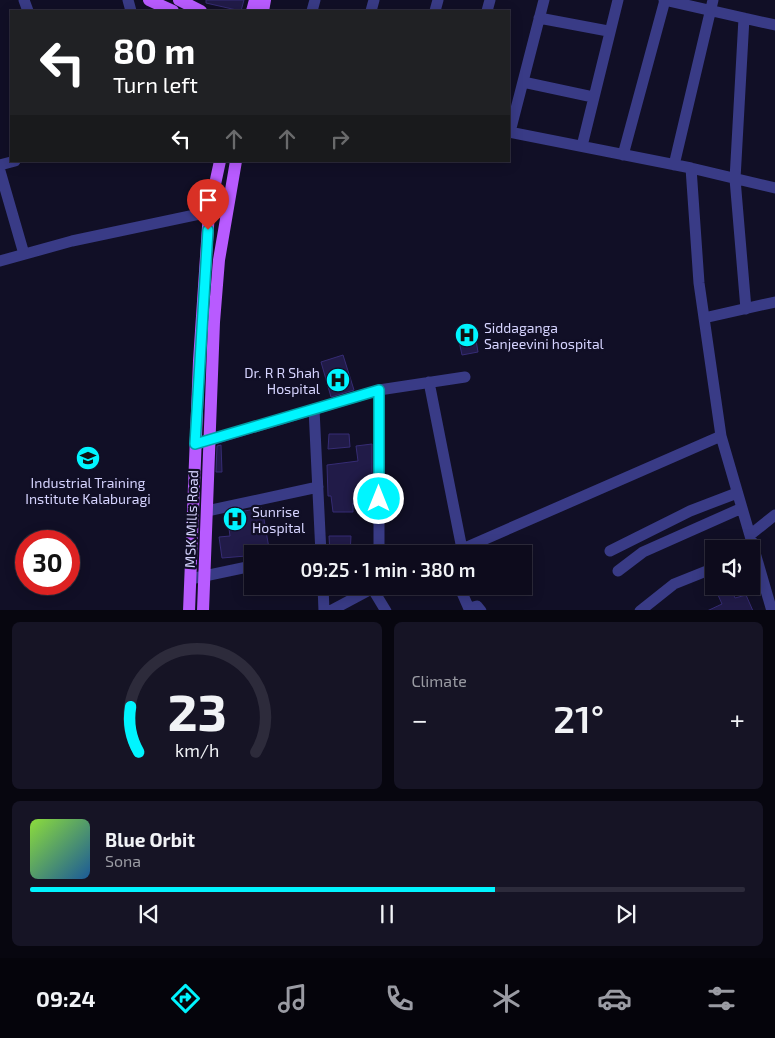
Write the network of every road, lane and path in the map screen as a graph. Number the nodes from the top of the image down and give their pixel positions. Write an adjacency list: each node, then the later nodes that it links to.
1 (149, 0): 7 (main road)
2 (179, 0): 8 (main road)
3 (544, 0): 9 (street)
4 (618, 0): 12 (street)
5 (665, 0): 6 (street); 17 (street)
6 (712, 5): 10 (street); 20 (street)
7 (171, 10)
8 (200, 10)
9 (539, 18): 12 (street); 13 (street)
10 (744, 18): 11 (street); 23 (street)
11 (775, 25)
12 (608, 31): 14 (street)
13 (523, 82): 14 (street); 15 (street)
14 (593, 97): 16 (street)
15 (510, 132): 16 (street)
16 (582, 146): 17 (street)
17 (623, 155): 20 (street)
18 (220, 162): 26 (main road, MSK Mills Road)
19 (236, 162): 27 (main road, MSK Mills Road)
20 (674, 165): 21 (street)
21 (691, 168): 23 (street); 32 (street)
22 (0, 171): 25 (street)
23 (735, 178): 24 (street); 31 (street)
24 (775, 188)
25 (5, 205): 28 (street)
26 (209, 212): 27 (street); 28 (street); 39 (main road, MSK Mills Road)
27 (227, 213): 38 (main road, MSK Mills Road)
28 (24, 254): 29 (street)
29 (0, 261)
30 (775, 302): 31 (street)
31 (746, 309): 32 (street)
32 (704, 318): 37 (street)
33 (465, 377): 34 (street)
34 (429, 382): 35 (street); 49 (street)
35 (379, 390): 36 (street); 48 (street)
36 (314, 409): 38 (street); 40 (street)
37 (721, 436): 41 (street); 50 (street)
38 (210, 440): 39 (street); 43 (main road, MSK Mills Road)
39 (195, 444): 57 (main road, MSK Mills Road)
40 (318, 487): 43 (street); 47 (street)
41 (737, 493): 42 (street); 51 (street)
42 (742, 508): 45 (street); 53 (street)
43 (207, 511): 56 (main road, MSK Mills Road)
44 (775, 515): 45 (street)
45 (750, 535): 46 (street)
46 (751, 540)
47 (318, 545)
48 (380, 545)
49 (461, 545)
50 (471, 545)
51 (610, 551)
52 (244, 568): 56 (street)
53 (618, 571)
54 (705, 572): 69 (street)
55 (760, 573): 70 (street)
56 (204, 576): 57 (street); 64 (main road, MSK Mills Road)
57 (190, 579): 63 (main road, MSK Mills Road)
58 (323, 595): 65 (street)
59 (362, 595): 62 (street)
60 (379, 595): 67 (street)
61 (465, 595): 68 (street)
62 (342, 608): 66 (street)
63 (189, 610)
64 (202, 610)
65 (324, 610)
66 (330, 610)
67 (386, 610)
68 (474, 610)
69 (640, 610)
70 (772, 610)

